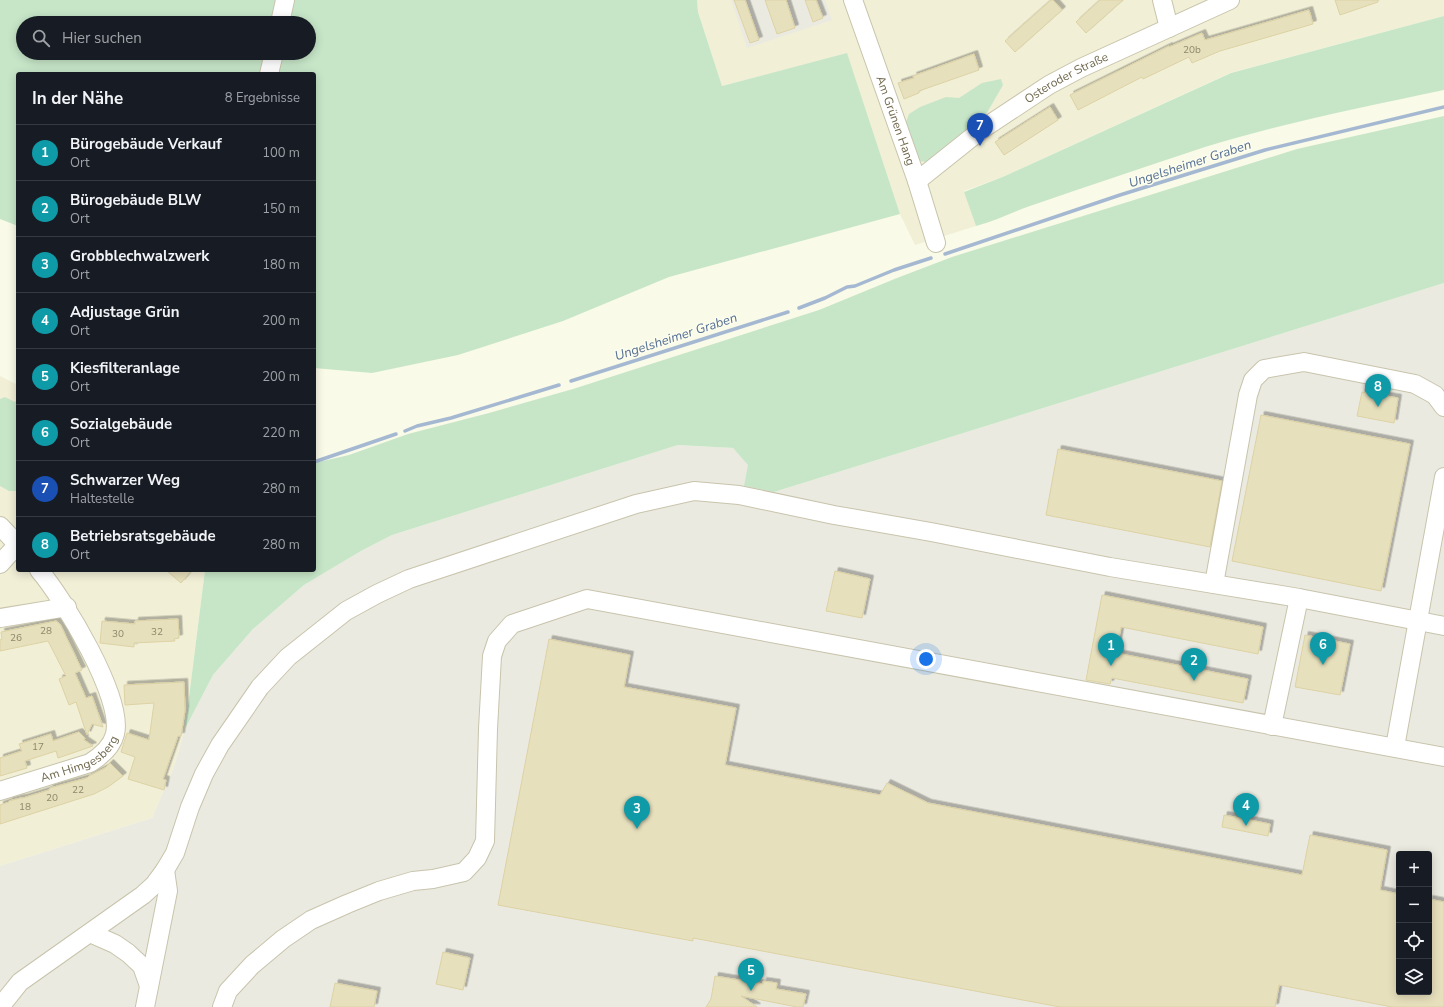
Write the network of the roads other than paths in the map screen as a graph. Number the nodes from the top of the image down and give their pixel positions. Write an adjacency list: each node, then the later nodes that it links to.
1 (285, 0): 5 (street)
2 (853, 0): 9 (street, Am Grünen Hang)
3 (1162, 0): 6 (street)
4 (1230, 0): 6 (street, Osteroder Straße)
5 (282, 16)
6 (1169, 28): 9 (street, Osteroder Straße)
7 (272, 60): 8 (street)
8 (269, 72)
9 (917, 181): 10 (street, Am Grünen Hang)
10 (936, 243)
11 (1444, 407): 18 (street)
12 (1444, 477): 22 (street)
13 (0, 526): 14 (street)
14 (16, 542)
15 (16, 546): 16 (street)
16 (0, 564)
17 (41, 572): 20 (street, Am Himgesberg)
18 (1214, 584): 19 (street); 28 (street)
19 (1299, 598): 22 (street); 24 (street)
20 (67, 607): 21 (street); 27 (street, Am Himgesberg)
21 (0, 618)
22 (1419, 621): 23 (street); 25 (street)
23 (1444, 626)
24 (1272, 726): 25 (street); 35 (street)
25 (1395, 747): 26 (street)
26 (1444, 757)
27 (0, 791)
28 (166, 870): 29 (street); 31 (street)
29 (90, 933): 30 (street); 31 (street)
30 (20, 982): 32 (street); 33 (street)
31 (149, 986): 34 (street)
32 (0, 987)
33 (0, 1007)
34 (145, 1007)
35 (222, 1007)

